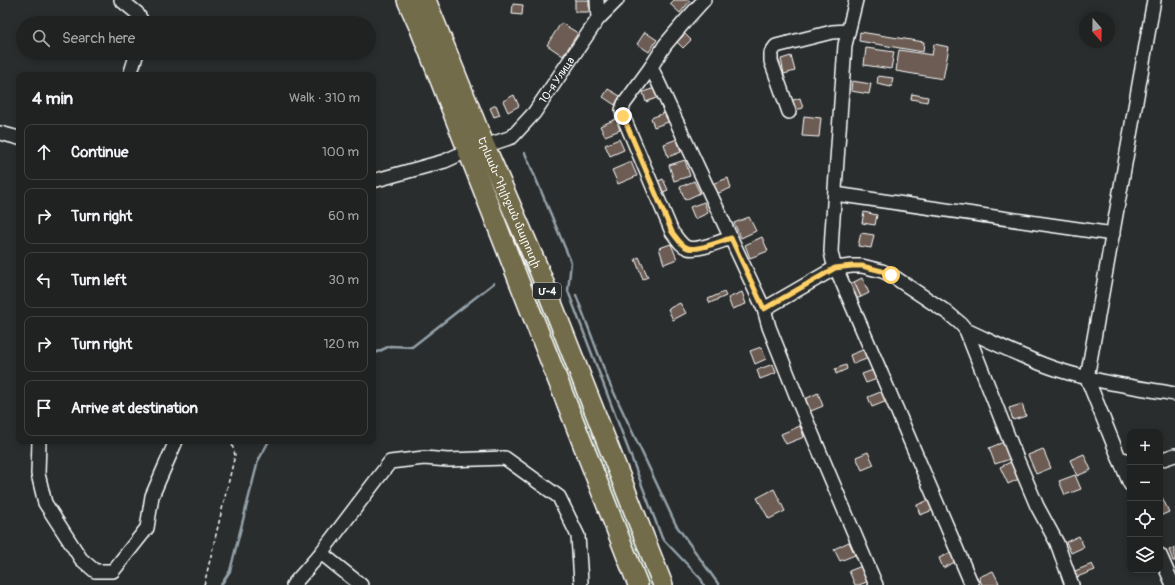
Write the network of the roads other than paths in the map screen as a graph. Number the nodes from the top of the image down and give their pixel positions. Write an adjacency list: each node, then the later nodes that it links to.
1 (122, 0): 9 (street)
2 (407, 0): 18 (highway, Երևան-Դիլիջան մայրուղի / Մ-4)
3 (426, 0): 18 (highway, Երևան-Դիլիջան մայրուղի / Մ-4)
4 (596, 0): 10 (street)
5 (617, 0): 10 (street, 10-я Улица)
6 (704, 0): 13 (street)
7 (856, 0): 11 (street)
8 (1154, 0): 21 (street)
9 (139, 16)
10 (598, 19): 18 (street, 10-я Улица)
11 (848, 31): 15 (street); 20 (street)
12 (135, 60): 14 (street)
13 (651, 66): 22 (street); 22 (street)
14 (131, 72)
15 (789, 112)
16 (0, 133): 17 (street)
17 (16, 137)
18 (476, 148): 19 (street, 10-я Улица); 39 (highway, Երևան-Դիլիջան մայրուղի / Մ-4); 40 (highway, Երևան-Դիլիջան մայրուղի / Մ-4)
19 (376, 180)
20 (835, 194): 21 (street); 23 (street)
21 (1113, 234): 26 (street)
22 (731, 238): 24 (street)
23 (835, 268): 24 (street); 25 (street); 42 (street)
24 (764, 309): 41 (street)
25 (966, 330): 26 (street); 43 (street)
26 (1087, 378): 27 (street); 31 (street)
27 (1175, 394)
28 (39, 444): 29 (street)
29 (175, 444)
30 (1175, 456): 32 (street)
31 (1124, 459): 33 (street)
32 (1163, 459)
33 (1127, 472)
34 (321, 553): 36 (street); 37 (street); 38 (street)
35 (1163, 562): 44 (street)
36 (581, 582)
37 (293, 585)
38 (361, 585)
39 (638, 585)
40 (662, 585)
41 (876, 585)
42 (972, 585)
43 (1072, 585)
44 (1173, 585)

